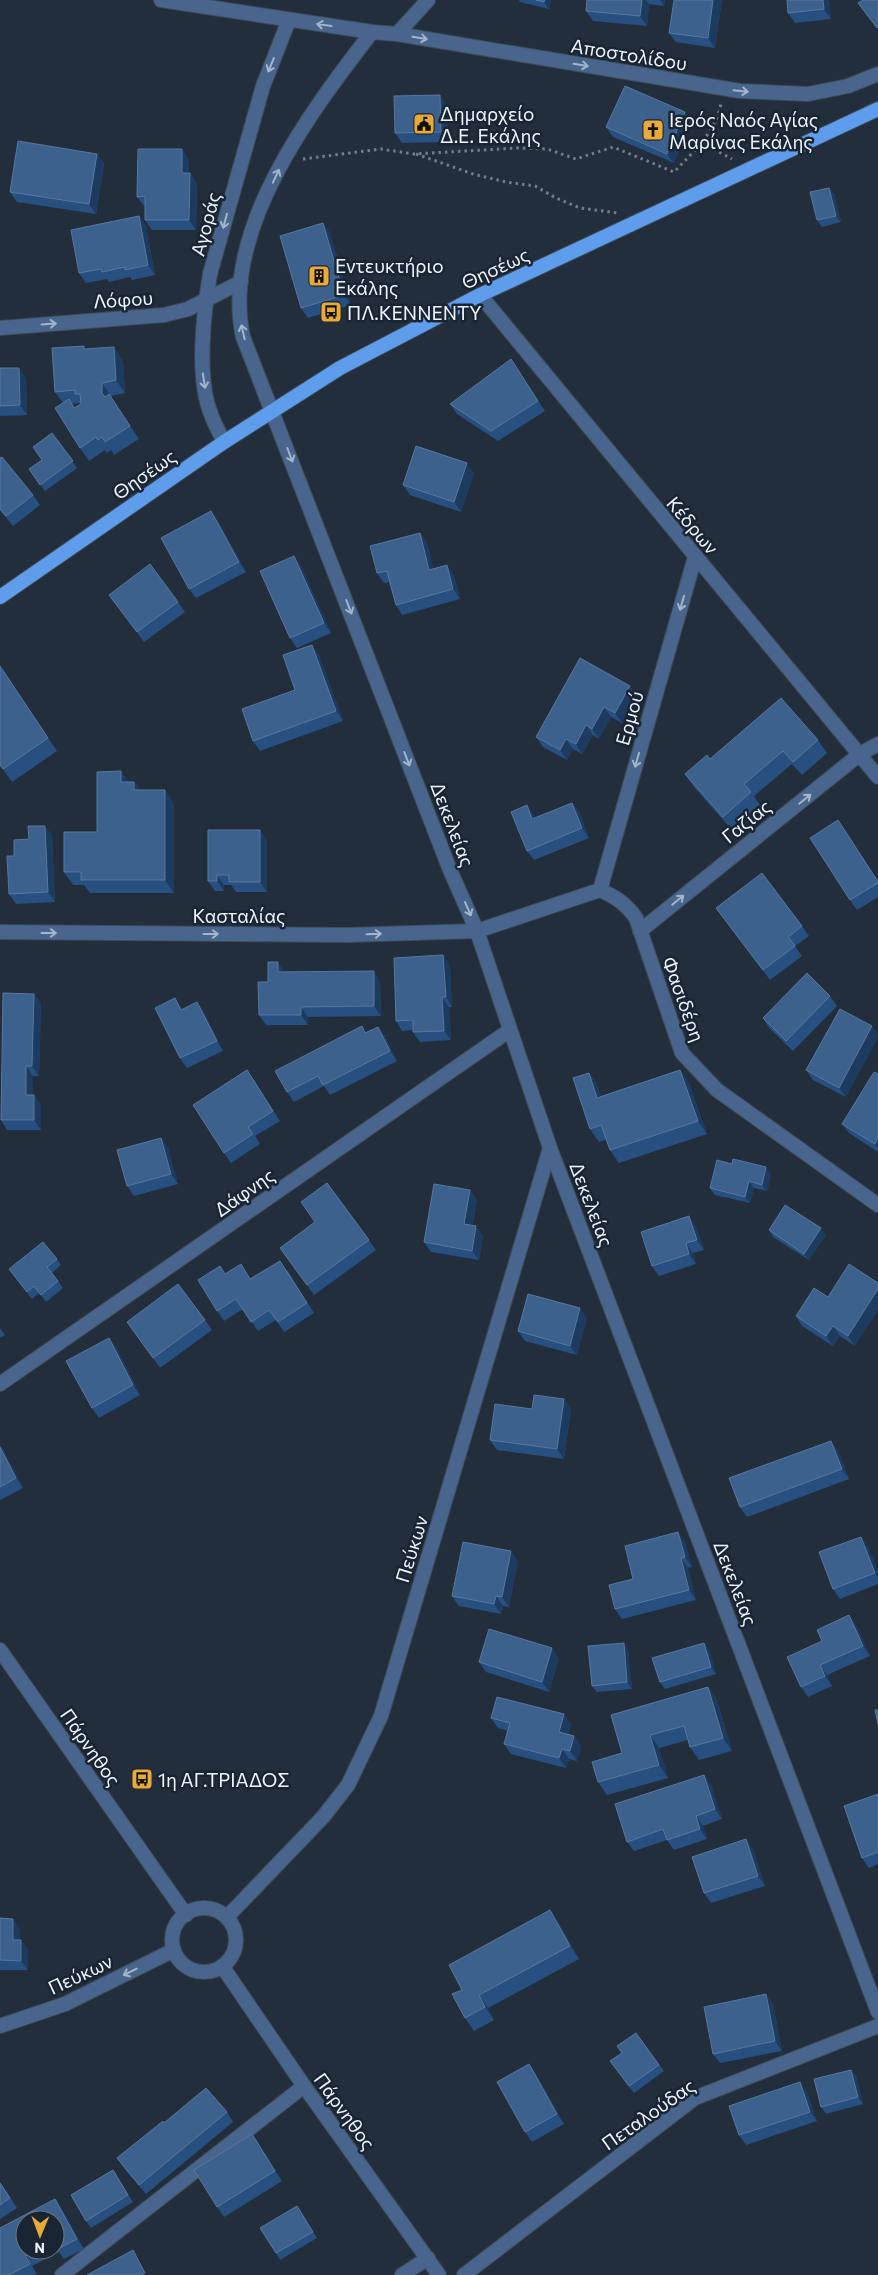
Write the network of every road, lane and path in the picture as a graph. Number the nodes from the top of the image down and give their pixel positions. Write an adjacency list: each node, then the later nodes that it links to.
1 (161, 0): 3 (street, Αποστολίδου)
2 (428, 0): 6 (street)
3 (238, 6): 4 (street, Αποστολίδου)
4 (288, 20): 5 (street, Αποστολίδου, one-way to 4); 17 (street, Αγοράς, one-way to 17)
5 (372, 32): 6 (street, Αποστολίδου); 13 (street)
6 (398, 34): 7 (street, Αποστολίδου, one-way to 7)
7 (878, 74)
8 (722, 100): 10 (path)
9 (878, 110): 14 (main road, Θησέως)
10 (702, 143): 11 (path); 12 (path)
11 (414, 154): 13 (path); 14 (path)
12 (726, 156)
13 (282, 163): 15 (street, one-way to 13)
14 (639, 221): 16 (main road, Θησέως)
15 (241, 282): 17 (street, Λόφου); 19 (street, one-way to 15)
16 (480, 295): 19 (main road, Θησέως); 21 (street, Κέδρων)
17 (205, 301): 18 (street, Λόφου, one-way to 17); 20 (street, Αγοράς, one-way to 20)
18 (0, 328)
19 (272, 410): 20 (main road, Θησέως); 27 (street, Δεκελείας, one-way to 27)
20 (224, 442): 22 (main road, Θησέως)
21 (695, 556): 24 (street, Κέδρων); 26 (street, Ερμού, one-way to 26)
22 (0, 597)
23 (878, 744): 24 (street, Γαζίας)
24 (860, 754): 25 (street, Κέδρων); 28 (street, Γαζίας, one-way to 24)
25 (878, 778)
26 (600, 890): 27 (street); 28 (street, Φασιδέρη)
27 (477, 931): 29 (street, Κασταλίας, one-way to 27); 30 (street, Δεκελείας)
28 (640, 931): 32 (street, Φασιδέρη)
29 (0, 932)
30 (510, 1030): 31 (street, Δεκελείας); 33 (street, Δάφνης)
31 (550, 1148): 36 (street, Πεύκων); 39 (street, Δεκελείας)
32 (878, 1205)
33 (0, 1384)
34 (0, 1650): 35 (street, Πάρνηθος)
35 (186, 1915): 36 (street); 37 (street)
36 (227, 1917): 38 (street)
37 (174, 1950): 38 (street); 40 (street, Πεύκων, one-way to 40)
38 (222, 1966): 42 (street, Πάρνηθος)
39 (878, 2012)
40 (0, 2026)
41 (878, 2026): 47 (street, Πεταλούδας)
42 (304, 2086): 43 (street, Πάρνηθος); 44 (street)
43 (428, 2258): 45 (street); 46 (street, Πάρνηθος)
44 (62, 2275)
45 (402, 2275)
46 (439, 2275)
47 (464, 2275)

